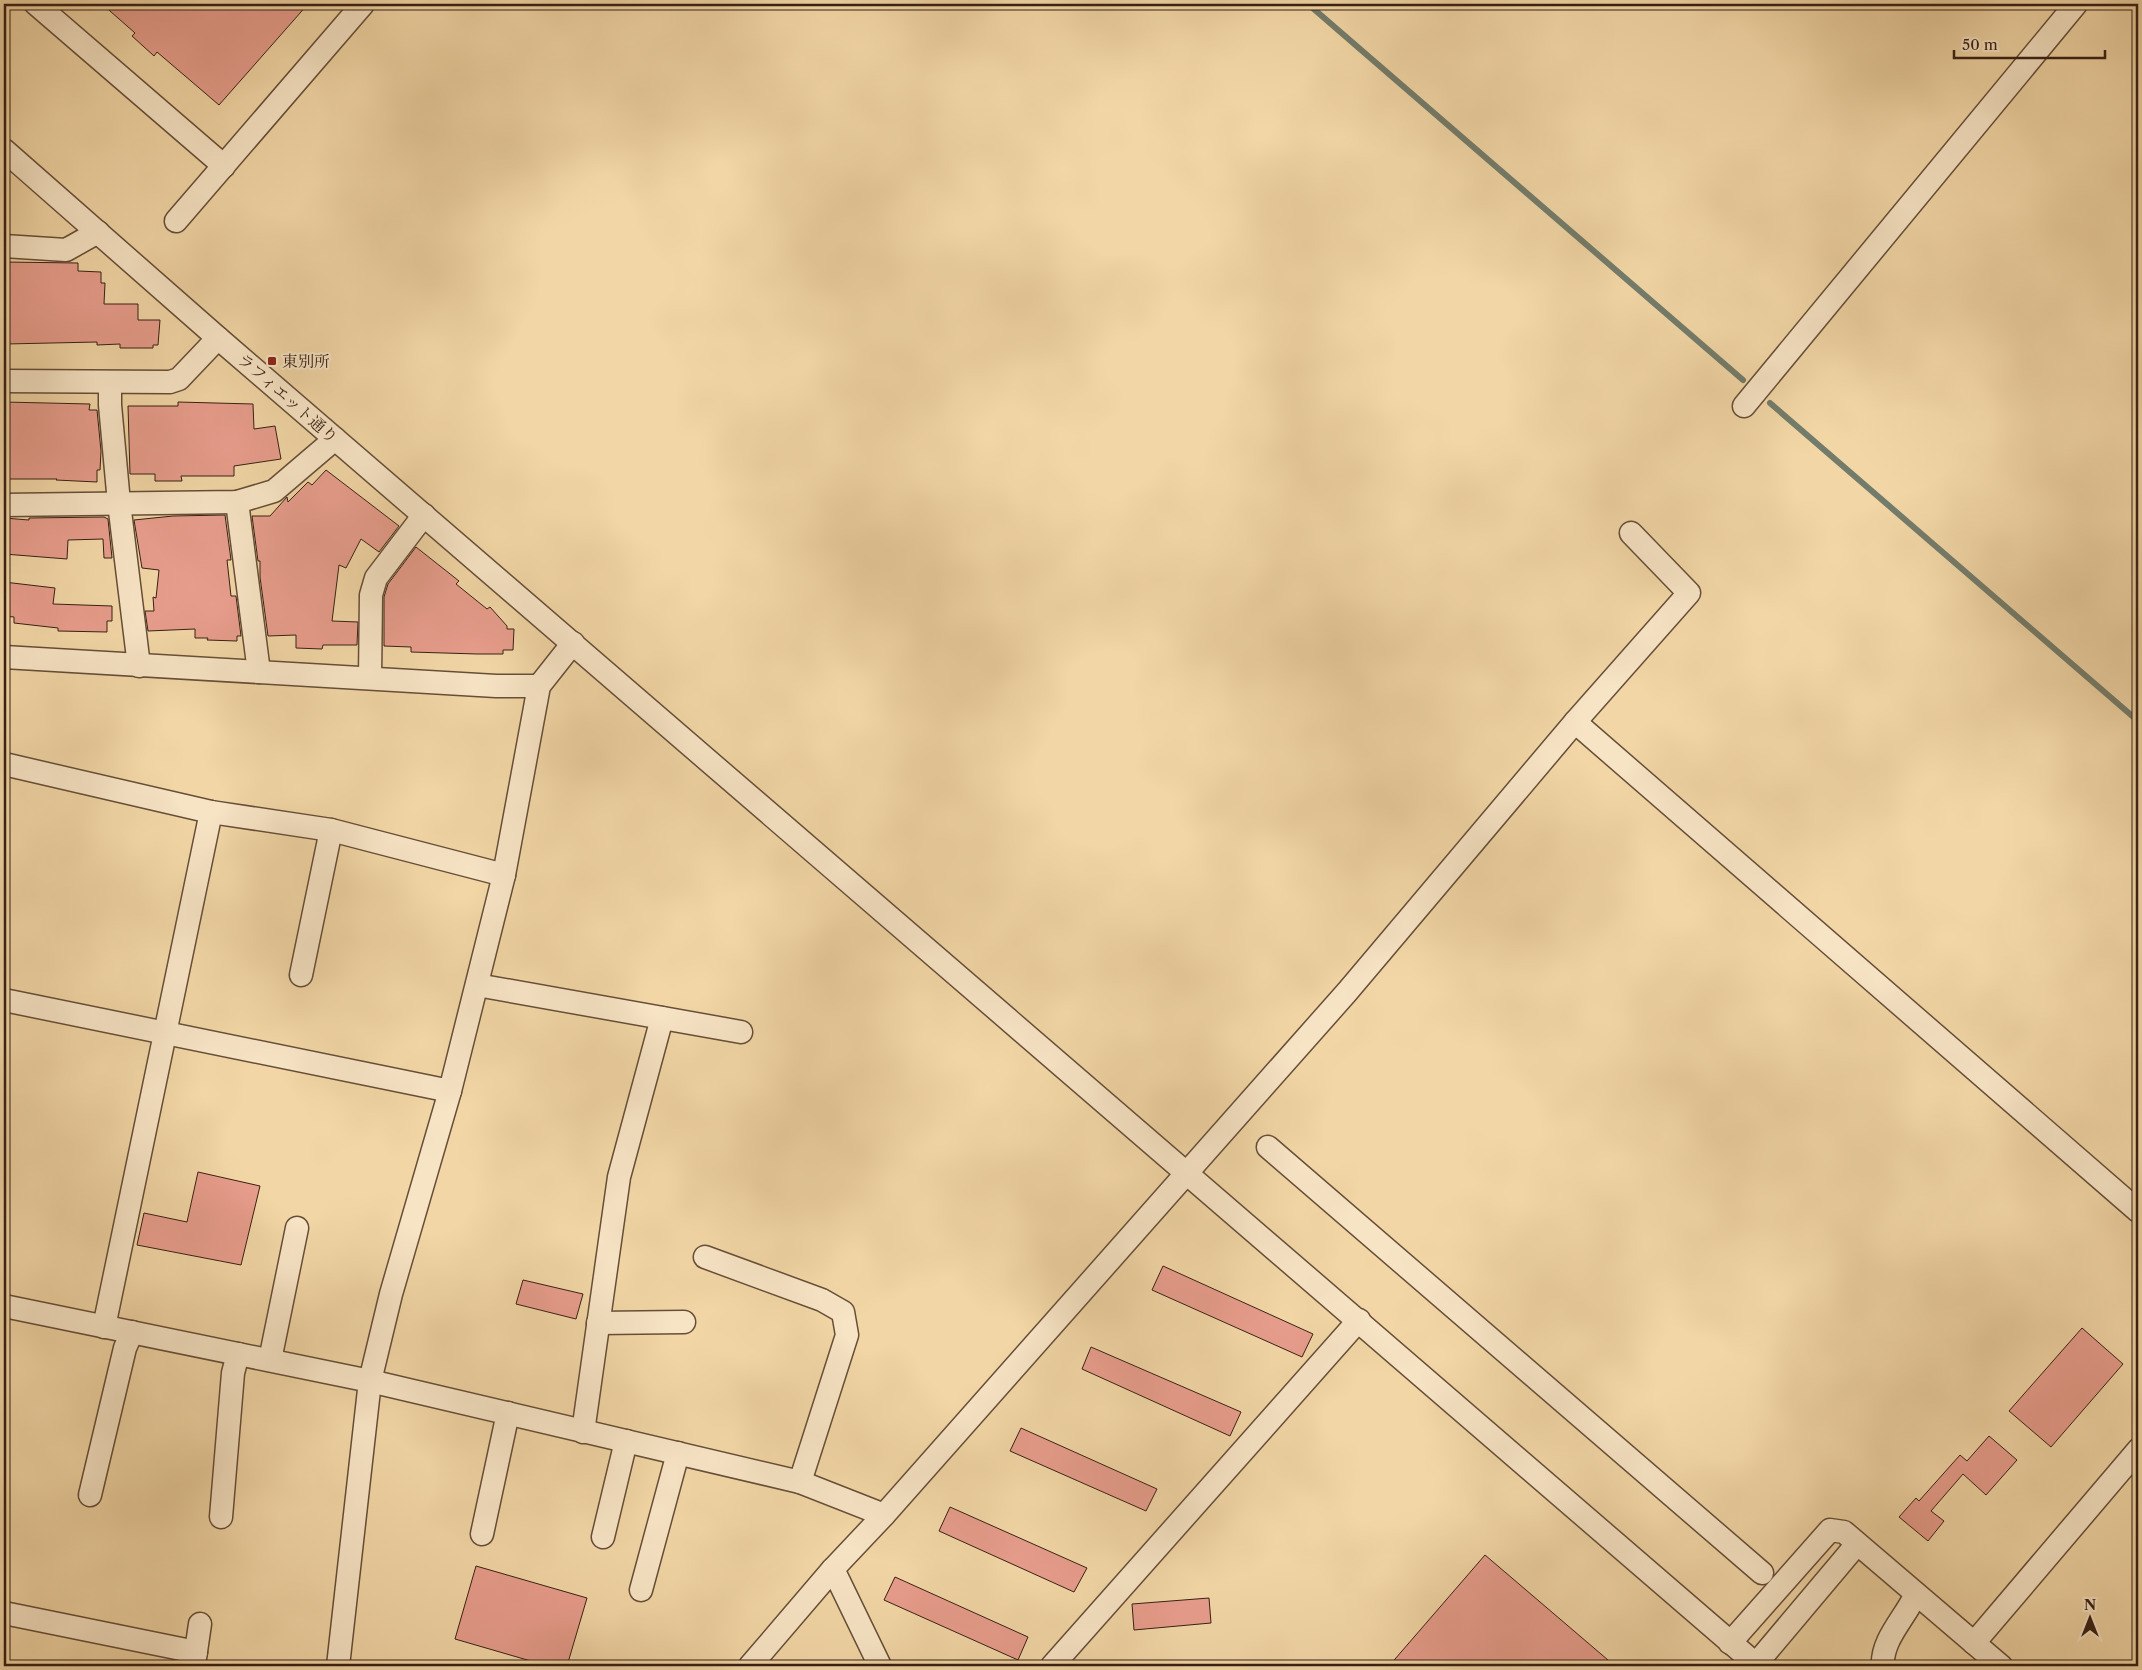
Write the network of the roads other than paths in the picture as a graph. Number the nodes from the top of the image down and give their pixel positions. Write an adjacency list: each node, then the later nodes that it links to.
1 (36, 4): 5 (street)
2 (363, 4): 5 (street)
3 (2076, 4): 12 (street)
4 (4, 150): 7 (street, ラフィエット通り)
5 (224, 166): 6 (street)
6 (176, 221)
7 (98, 232): 8 (street); 9 (street, ラフィエット通り)
8 (4, 246)
9 (218, 338): 11 (street); 13 (street, ラフィエット通り)
10 (4, 381): 11 (street)
11 (110, 382): 15 (street)
12 (1744, 406)
13 (335, 439): 14 (street); 17 (street, ラフィエット通り)
14 (237, 502): 15 (street); 22 (street)
15 (119, 503): 16 (street); 21 (street)
16 (4, 505)
17 (424, 515): 19 (street, ラフィエット通り); 23 (street)
18 (1631, 532): 25 (street)
19 (573, 643): 24 (street); 38 (street, ラフィエット通り)
20 (4, 657): 21 (street)
21 (139, 666): 22 (street)
22 (259, 672): 23 (street)
23 (370, 678): 24 (street)
24 (539, 686): 29 (street)
25 (1575, 722): 38 (street); 39 (street)
26 (4, 764): 27 (street)
27 (211, 812): 28 (street); 34 (street)
28 (331, 830): 29 (street); 30 (street)
29 (504, 875): 31 (street)
30 (301, 976)
31 (477, 984): 33 (street); 36 (street)
32 (4, 1000): 34 (street)
33 (662, 1018): 35 (street); 45 (street)
34 (166, 1032): 36 (street); 46 (street)
35 (741, 1032)
36 (450, 1091): 50 (street)
37 (1268, 1147): 64 (street)
38 (1187, 1173): 43 (street, ラフィエット通り); 58 (street)
39 (2138, 1212)
40 (297, 1228): 49 (street)
41 (705, 1257): 56 (street)
42 (4, 1306): 46 (street)
43 (1358, 1320): 69 (street, ラフィエット通り); 76 (street)
44 (684, 1322): 45 (street)
45 (598, 1324): 52 (street)
46 (104, 1327): 47 (street)
47 (132, 1332): 48 (street); 57 (street)
48 (238, 1354): 49 (street); 59 (street)
49 (270, 1360): 50 (street)
50 (370, 1381): 51 (street); 73 (street)
51 (508, 1413): 52 (street); 60 (street)
52 (583, 1432): 53 (street)
53 (626, 1441): 55 (street); 61 (street)
54 (2138, 1450): 70 (street)
55 (678, 1453): 56 (street); 65 (street)
56 (800, 1482): 58 (street)
57 (90, 1495)
58 (884, 1515): 63 (street)
59 (221, 1517)
60 (482, 1534)
61 (603, 1537)
62 (1857, 1544): 66 (street); 69 (street); 72 (street)
63 (833, 1569): 74 (street); 75 (street)
64 (1762, 1573)
65 (641, 1590)
66 (1916, 1594): 70 (street); 77 (street)
67 (4, 1613): 71 (street)
68 (200, 1624): 71 (street)
69 (1730, 1643): 72 (street, ラフィエット通り)
70 (1974, 1643): 78 (street)
71 (195, 1659)
72 (1757, 1665)
73 (338, 1666)
74 (750, 1666)
75 (880, 1666)
76 (1052, 1666)
77 (1883, 1666)
78 (2001, 1666)

